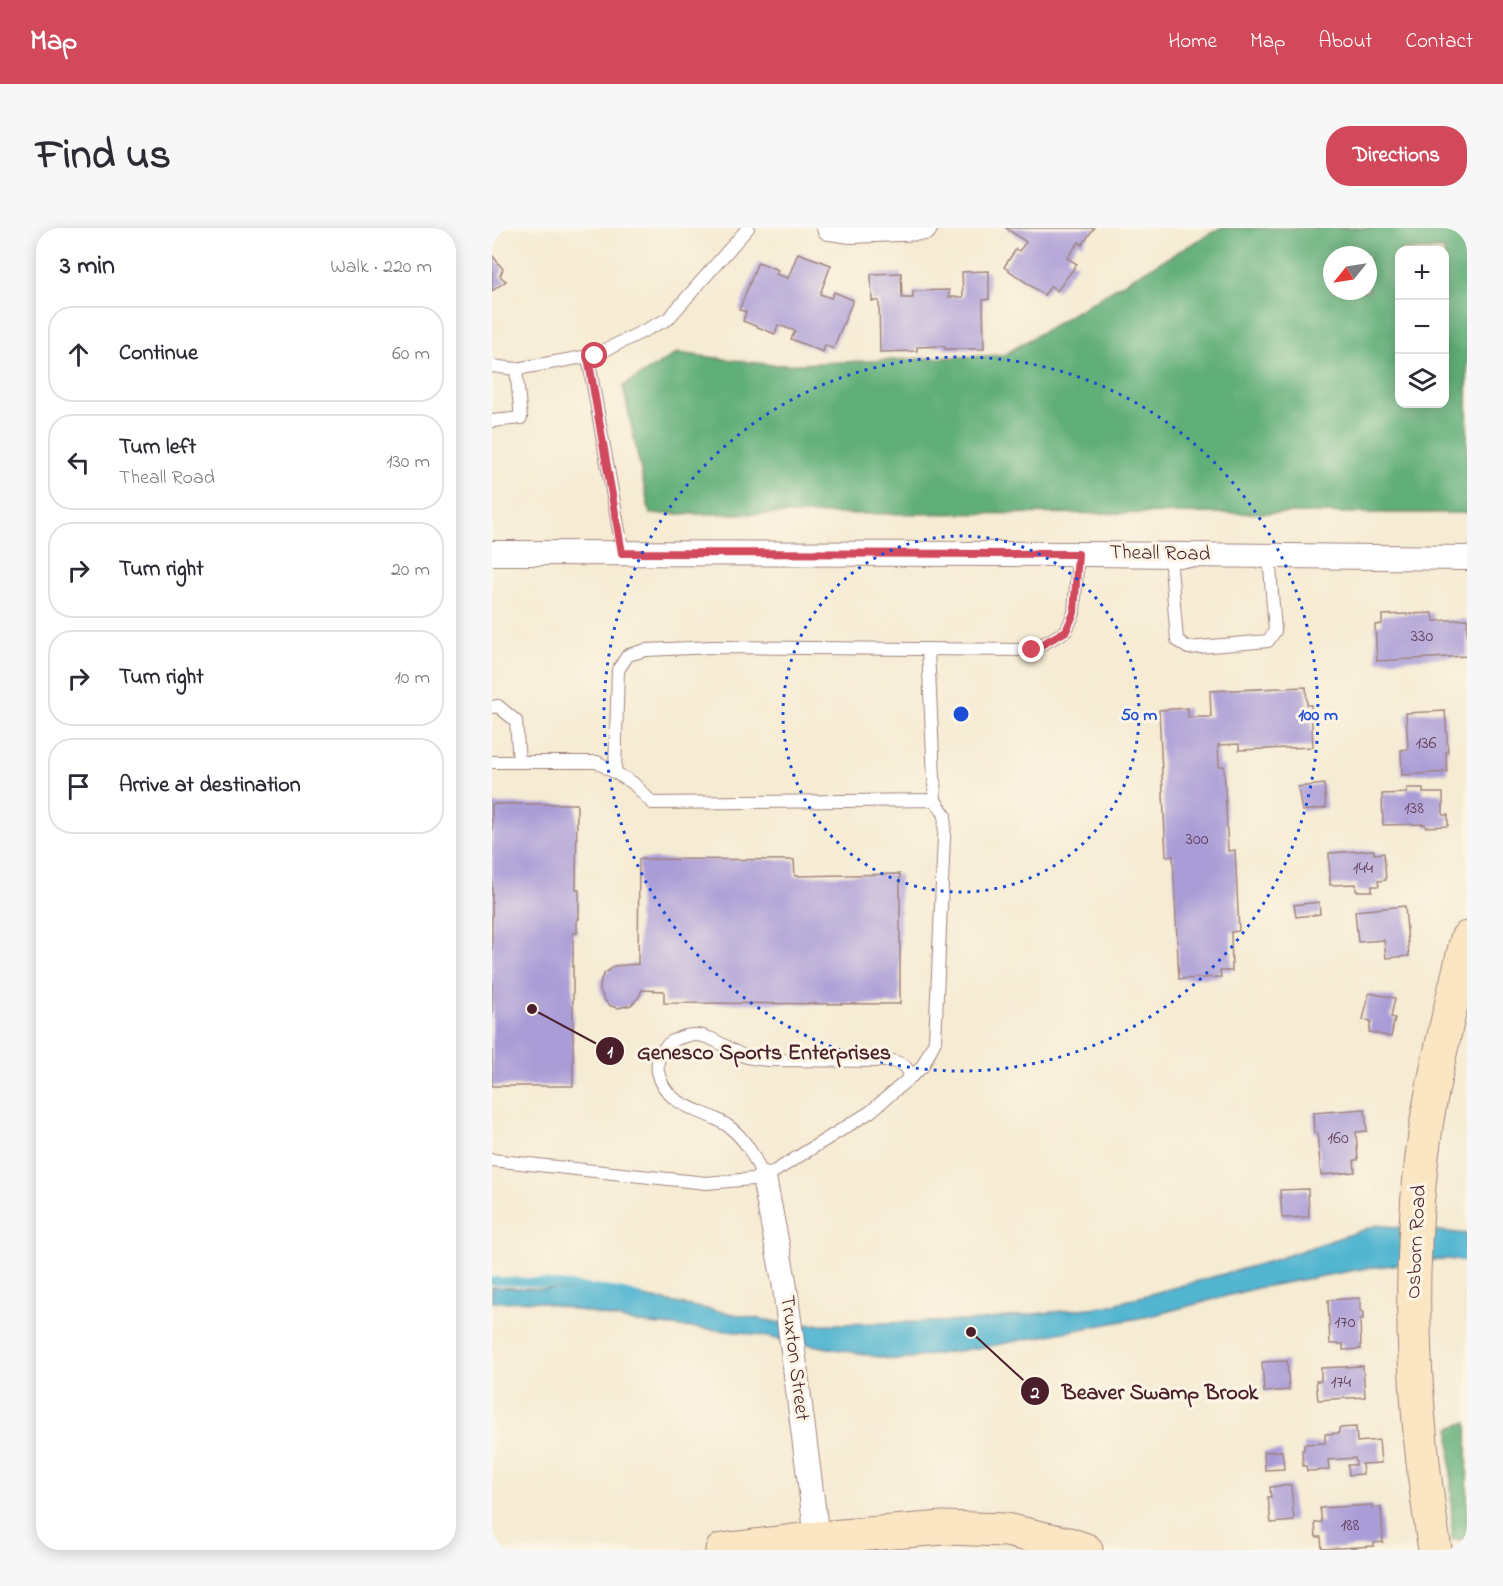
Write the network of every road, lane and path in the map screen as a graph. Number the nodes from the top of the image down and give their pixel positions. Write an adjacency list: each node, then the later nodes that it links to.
1 (748, 228): 4 (lane)
2 (830, 228): 3 (street)
3 (925, 228)
4 (588, 357): 6 (lane); 9 (lane)
5 (492, 366): 6 (lane)
6 (516, 369): 7 (lane)
7 (492, 421)
8 (492, 553): 9 (street, Theall Road)
9 (622, 553): 10 (street, Theall Road)
10 (1078, 554): 11 (street, Theall Road); 14 (lane)
11 (1170, 555): 12 (street, Theall Road); 12 (lane)
12 (1269, 555): 13 (street, Theall Road)
13 (1467, 558)
14 (928, 649): 18 (lane); 19 (lane)
15 (492, 706): 17 (lane)
16 (492, 762): 17 (lane)
17 (519, 762): 18 (lane)
18 (615, 772): 19 (lane)
19 (935, 800): 22 (lane)
20 (1467, 938): 21 (street, Osborn Road)
21 (1458, 1020): 28 (street, Osborn Road)
22 (912, 1076): 24 (lane); 24 (lane)
23 (492, 1160): 24 (lane)
24 (764, 1178): 25 (street, Truxton Street)
25 (817, 1538): 26 (street); 27 (street)
26 (722, 1550)
27 (1086, 1550)
28 (1435, 1550)

